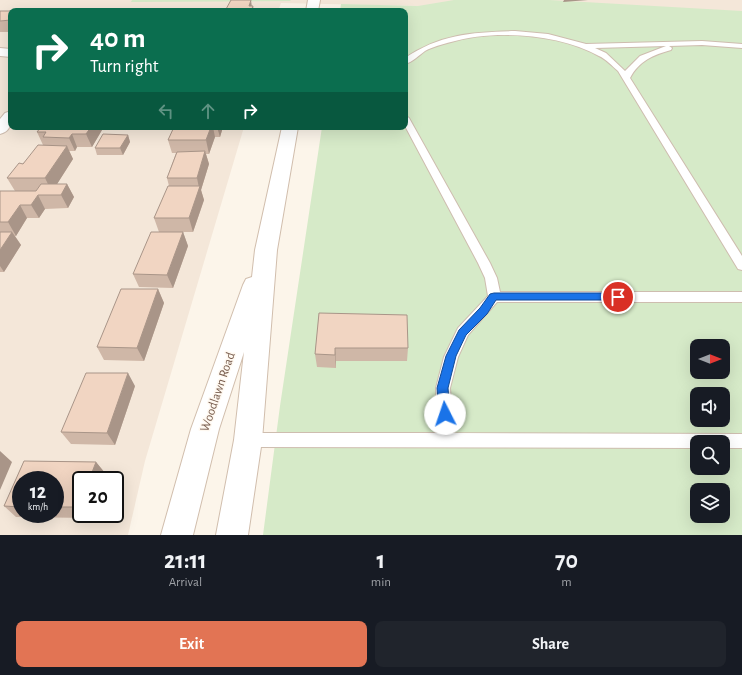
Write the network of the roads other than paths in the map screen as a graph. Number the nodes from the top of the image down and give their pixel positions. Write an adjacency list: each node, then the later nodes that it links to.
1 (694, 44): 2 (lane); 3 (lane); 5 (lane)
2 (586, 46): 4 (lane); 5 (lane)
3 (742, 46)
4 (408, 60)
5 (626, 77): 11 (lane)
6 (8, 120): 8 (main road)
7 (408, 124): 12 (lane)
8 (0, 129)
9 (289, 130): 10 (main road, Woodlawn Road)
10 (266, 250): 14 (main road, Woodlawn Road); 17 (main road, Woodlawn Road)
11 (742, 266)
12 (494, 296): 13 (lane); 15 (lane)
13 (742, 297)
14 (248, 440): 15 (lane); 18 (main road, Woodlawn Road)
15 (446, 441): 16 (lane)
16 (742, 441)
17 (177, 535)
18 (232, 535)

